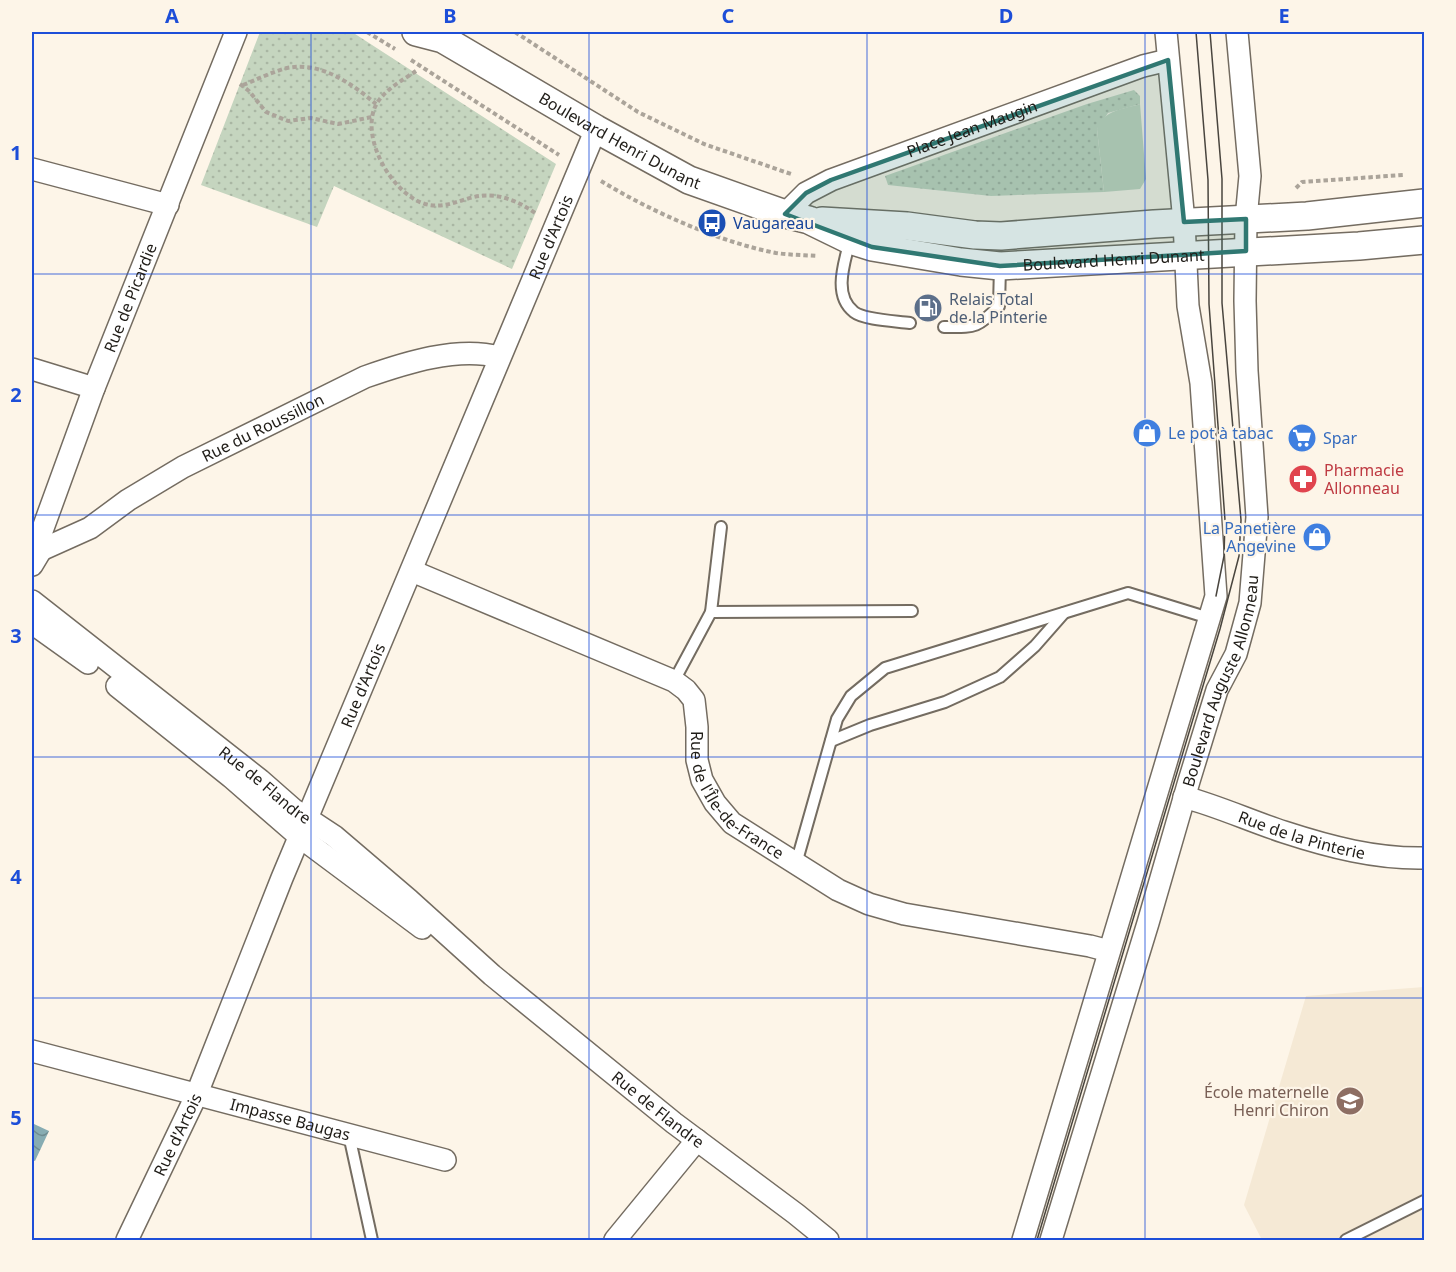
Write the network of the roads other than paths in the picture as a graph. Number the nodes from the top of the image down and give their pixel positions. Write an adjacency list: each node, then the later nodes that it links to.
1 (236, 32): 10 (street, Rue de Picardie)
2 (416, 32): 5 (street, Boulevard Henri Dunant)
3 (1166, 32): 6 (street, Boulevard Auguste Allonneau)
4 (1237, 32): 12 (street, Boulevard Auguste Allonneau)
5 (441, 35): 7 (street, Boulevard Henri Dunant)
6 (1168, 60): 11 (street, Place Jean Maugin); 13 (street, Boulevard Auguste Allonneau)
7 (596, 129): 11 (street, Boulevard Henri Dunant); 21 (street, Rue d'Artois)
8 (32, 169): 10 (street)
9 (1425, 203): 12 (street, Boulevard Henri Dunant)
10 (168, 205): 23 (street, Rue de Picardie)
11 (797, 217): 14 (street, Boulevard Henri Dunant)
12 (1246, 219): 13 (street, Boulevard Henri Dunant); 16 (street, Boulevard Auguste Allonneau)
13 (1184, 222): 14 (street, Boulevard Henri Dunant); 17 (street, Boulevard Auguste Allonneau)
14 (852, 231): 18 (street, Boulevard Henri Dunant); 19 (lane)
15 (1425, 240): 16 (street, Boulevard Henri Dunant)
16 (1246, 251): 17 (street, Boulevard Henri Dunant); 35 (street, Boulevard Auguste Allonneau)
17 (1184, 254): 18 (street, Boulevard Henri Dunant); 31 (street, Boulevard Auguste Allonneau)
18 (1000, 266): 20 (lane)
19 (910, 323)
20 (944, 327)
21 (500, 357): 25 (street, Rue du Roussillon); 26 (street, Rue d'Artois)
22 (32, 369): 23 (street)
23 (94, 388): 25 (street, Rue de Picardie)
24 (721, 527): 29 (lane)
25 (36, 557)
26 (412, 571): 33 (street, Rue de l'Île-de-France); 36 (street, Rue d'Artois)
27 (32, 601): 36 (street, Rue de Flandre)
28 (912, 611): 29 (lane)
29 (711, 612): 33 (lane)
30 (1064, 613): 31 (lane); 34 (lane); 34 (lane)
31 (1209, 618): 39 (street)
32 (32, 623): 36 (street, Rue de Flandre)
33 (674, 681): 38 (street, Rue de l'Île-de-France)
34 (831, 741): 38 (lane)
35 (1184, 797): 37 (street, Rue de la Pinterie); 51 (street, Boulevard Auguste Allonneau)
36 (304, 828): 41 (street, Rue d'Artois); 43 (street, Rue de Flandre)
37 (1425, 858)
38 (796, 864): 39 (street, Rue de l'Île-de-France)
39 (1109, 951): 50 (street)
40 (32, 1051): 41 (street, Impasse Baugas)
41 (196, 1096): 42 (street, Impasse Baugas); 46 (street, Rue d'Artois)
42 (349, 1136): 44 (street, Impasse Baugas); 47 (lane)
43 (697, 1140): 48 (street); 49 (street, Rue de Flandre)
44 (445, 1160)
45 (1425, 1201): 52 (lane)
46 (127, 1240)
47 (372, 1240)
48 (615, 1240)
49 (828, 1240)
50 (1023, 1240)
51 (1051, 1240)
52 (1346, 1240)

